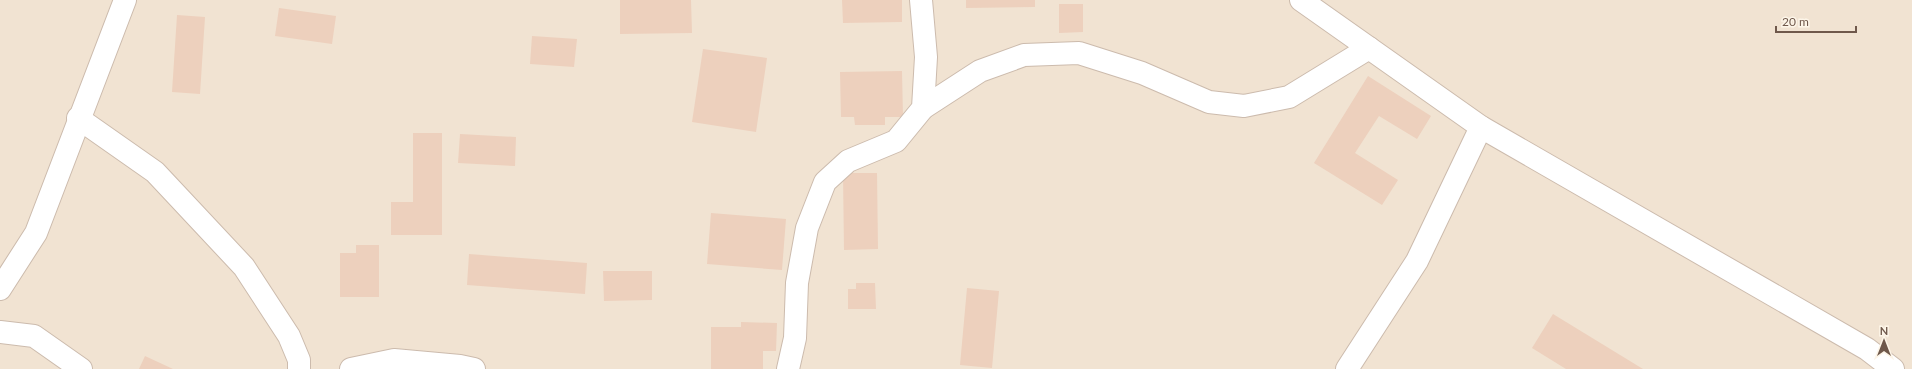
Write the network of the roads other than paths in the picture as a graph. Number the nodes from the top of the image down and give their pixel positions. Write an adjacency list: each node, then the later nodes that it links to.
1 (921, 0): 5 (street)
2 (1301, 0): 4 (street)
3 (130, 2): 6 (street)
4 (1369, 48): 5 (street); 7 (street)
5 (922, 108): 14 (street)
6 (78, 118): 8 (street); 11 (street)
7 (1481, 127): 15 (street); 16 (street)
8 (0, 289)
9 (0, 332): 10 (street)
10 (81, 369)
11 (299, 369)
12 (351, 369): 13 (street)
13 (474, 369)
14 (788, 369)
15 (1347, 369)
16 (1893, 369)

